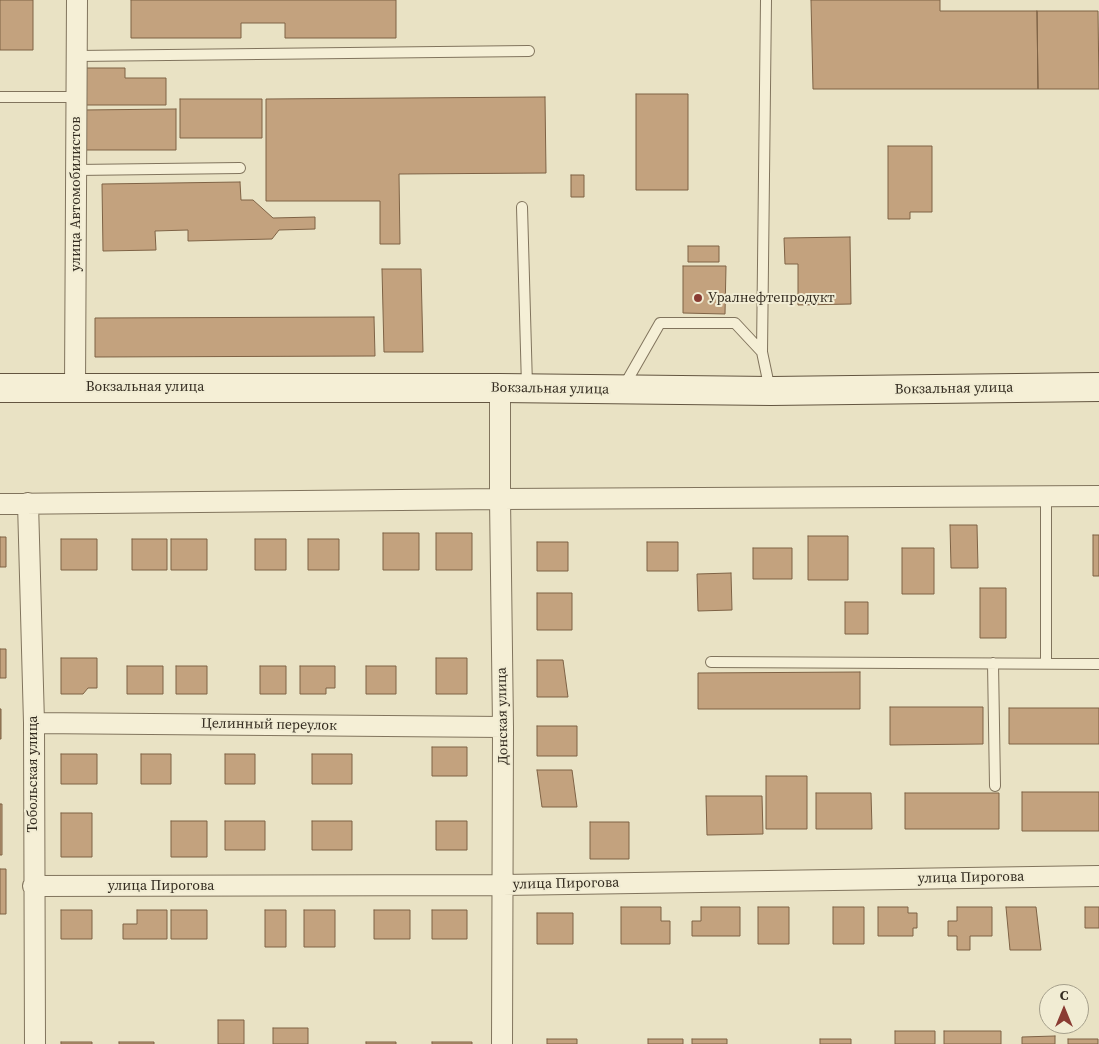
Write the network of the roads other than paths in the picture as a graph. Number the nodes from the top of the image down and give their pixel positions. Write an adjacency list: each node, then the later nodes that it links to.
1 (77, 0): 4 (street, улица Автомобилистов)
2 (766, 0): 10 (lane)
3 (529, 51): 4 (lane)
4 (77, 56): 6 (street, улица Автомобилистов)
5 (0, 97): 6 (lane)
6 (76, 97): 8 (street, улица Автомобилистов)
7 (240, 168): 8 (lane)
8 (76, 170): 11 (street, улица Автомобилистов)
9 (522, 207): 15 (lane)
10 (762, 352): 16 (lane); 17 (lane)
11 (75, 387): 13 (main road, Вокзальная улица); 14 (main road, Вокзальная улица)
12 (1099, 387): 17 (main road, Вокзальная улица)
13 (0, 388)
14 (500, 388): 15 (main road, Вокзальная улица); 20 (street, Донская улица)
15 (527, 388): 16 (main road, Вокзальная улица)
16 (622, 389): 17 (main road, Вокзальная улица)
17 (771, 391)
18 (1099, 496): 19 (street)
19 (1046, 497): 20 (street); 25 (lane)
20 (500, 499): 21 (street); 28 (street, Донская улица)
21 (28, 503): 22 (street); 27 (street, Тобольская улица)
22 (0, 504)
23 (711, 662): 24 (lane)
24 (994, 663): 25 (lane); 29 (lane)
25 (1046, 663): 26 (lane)
26 (1099, 664)
27 (34, 722): 28 (street, Целинный переулок); 32 (street, Тобольская улица)
28 (503, 727): 31 (street, Донская улица)
29 (995, 786)
30 (1099, 876): 31 (street, улица Пирогова)
31 (503, 885): 32 (street, улица Пирогова); 34 (street, Донская улица)
32 (33, 886): 33 (street, Тобольская улица)
33 (35, 1044)
34 (502, 1044)

